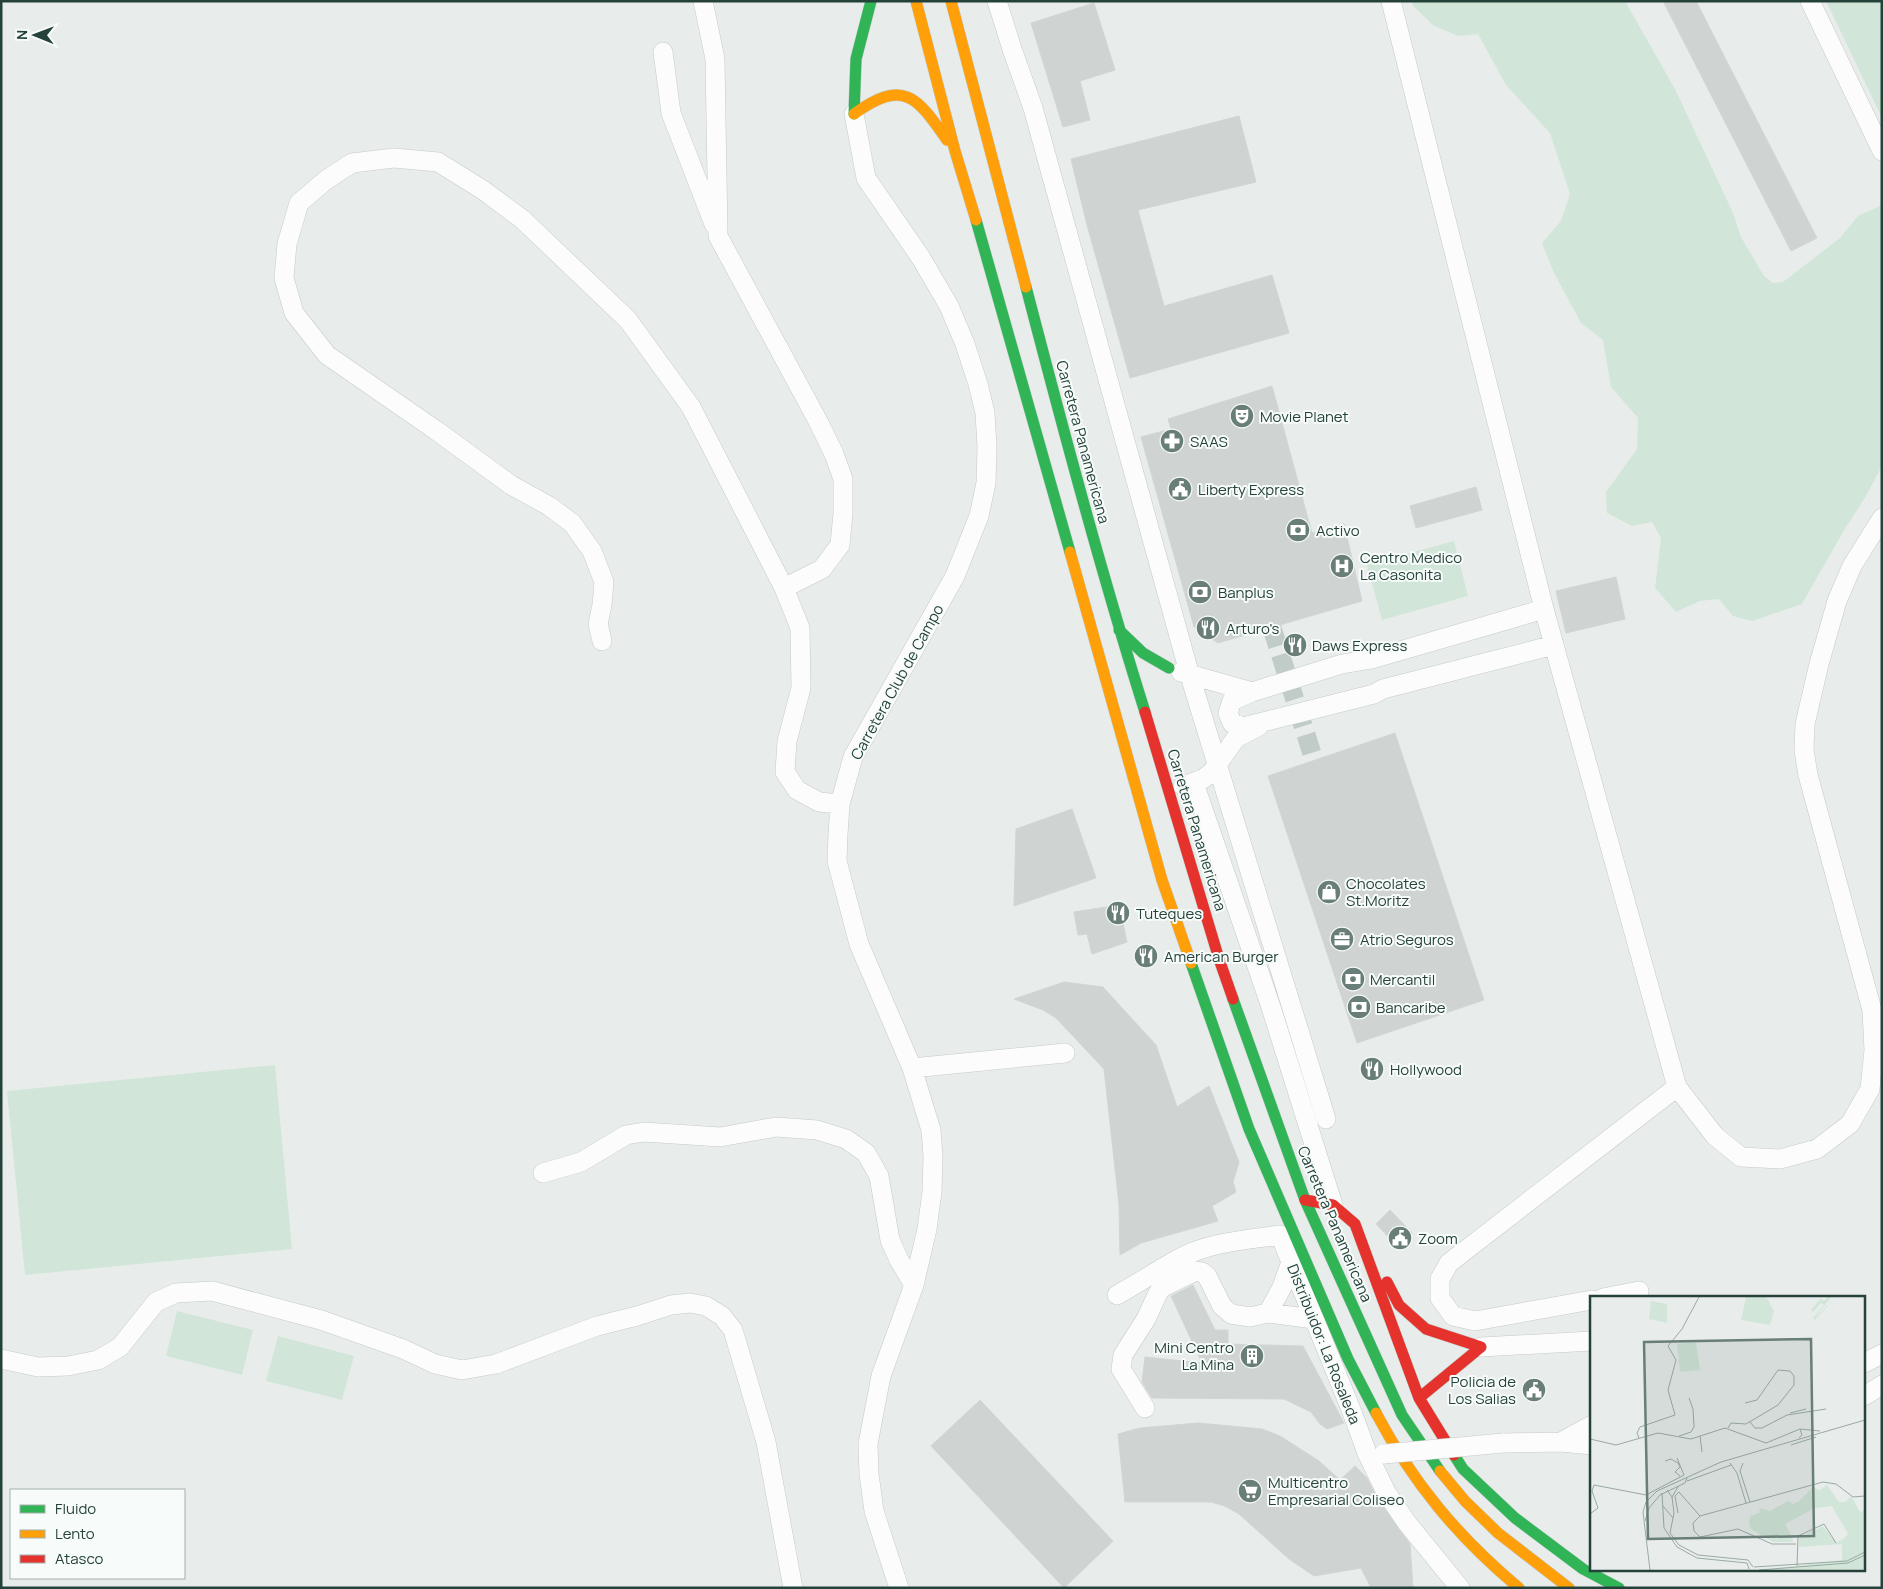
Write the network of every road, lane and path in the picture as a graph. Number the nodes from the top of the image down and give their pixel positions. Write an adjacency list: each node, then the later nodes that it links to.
1 (704, 1): 12 (street)
2 (871, 1): 9 (main road)
3 (916, 1): 10 (main road)
4 (951, 1): 16 (main road, Carretera Panamericana)
5 (997, 1): 21 (street)
6 (1390, 1): 15 (street)
7 (1810, 1): 11 (street)
8 (663, 52): 12 (street)
9 (854, 114): 10 (main road); 28 (street, Carretera Club de Campo)
10 (955, 151): 33 (main road)
11 (1882, 151)
12 (718, 236): 14 (street)
13 (1882, 518): 31 (street)
14 (784, 588): 17 (street); 28 (street)
15 (1544, 609): 18 (street); 19 (street)
16 (1119, 630): 20 (main road); 27 (main road, Carretera Panamericana)
17 (602, 641)
18 (1554, 645): 22 (street); 31 (street)
19 (1372, 659): 22 (street); 23 (street)
20 (1169, 668): 21 (street)
21 (1190, 676): 23 (street); 25 (street)
22 (1383, 689): 24 (street)
23 (1252, 692): 24 (street)
24 (1269, 721): 25 (street)
25 (1218, 765): 26 (street); 32 (street)
26 (1194, 783): 27 (street); 36 (street)
27 (1170, 791): 35 (main road, Carretera Panamericana)
28 (840, 804): 30 (street, Carretera Club de Campo)
29 (1065, 1053): 30 (street)
30 (912, 1068): 40 (street, Carretera Club de Campo)
31 (1677, 1087): 44 (street)
32 (1326, 1119)
33 (1249, 1129): 38 (main road); 63 (main road)
34 (543, 1173): 40 (street)
35 (1305, 1200): 36 (main road); 64 (main road, Carretera Panamericana)
36 (1333, 1205): 37 (main road)
37 (1355, 1224): 48 (main road); 54 (main road)
38 (1280, 1235): 39 (street, Distribuidor: La Rosaleda); 42 (street)
39 (1291, 1262): 45 (street); 46 (street, Distribuidor: La Rosaleda)
40 (914, 1286): 61 (street, Carretera Club de Campo)
41 (1639, 1291): 43 (street)
42 (1117, 1295)
43 (1613, 1296)
44 (1590, 1300)
45 (1268, 1313): 46 (street); 55 (street)
46 (1314, 1319): 59 (street, Distribuidor: La Rosaleda)
47 (1589, 1343): 48 (street)
48 (1481, 1348): 54 (main road)
49 (1882, 1354): 51 (street)
50 (1, 1359): 60 (street)
51 (1866, 1362)
52 (1882, 1385): 53 (street)
53 (1866, 1395)
54 (1419, 1398): 65 (main road)
55 (1144, 1408)
56 (1590, 1426): 57 (street)
57 (1561, 1442): 58 (street); 59 (street, bridge)
58 (1590, 1445)
59 (1375, 1454): 62 (street, Distribuidor: La Rosaleda)
60 (794, 1588)
61 (899, 1588)
62 (1460, 1588)
63 (1519, 1588)
64 (1569, 1588)
65 (1619, 1588)

